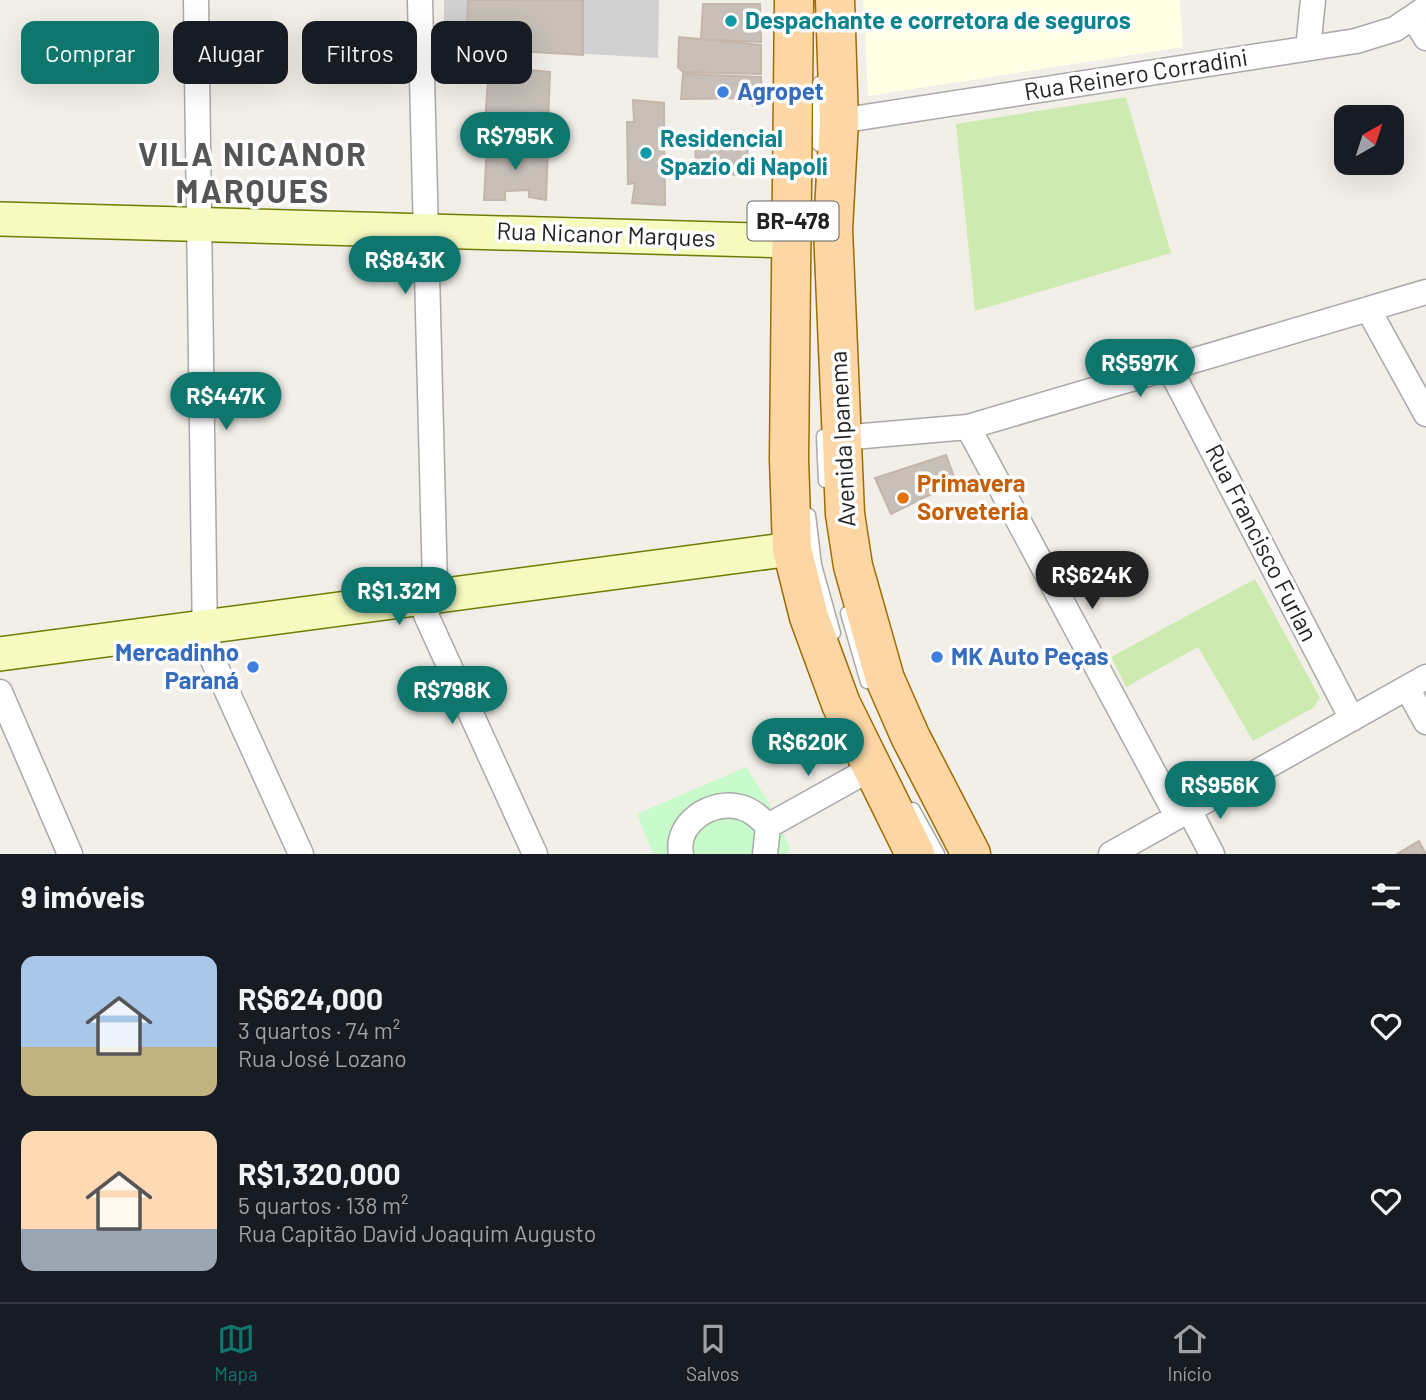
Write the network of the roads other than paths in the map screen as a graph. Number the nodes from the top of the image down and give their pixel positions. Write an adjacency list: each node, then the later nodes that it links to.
1 (196, 0): 13 (street)
2 (421, 0): 14 (street)
3 (794, 0): 15 (main road, Avenida Ipanema / BR-478)
4 (805, 0): 11 (lane)
5 (835, 0): 10 (main road, Avenida Ipanema / BR-478)
6 (1313, 0): 8 (street)
7 (1422, 21): 8 (street, Rua Reinero Corradini)
8 (1308, 48): 10 (street, Rua Reinero Corradini)
9 (819, 72): 10 (lane)
10 (829, 137): 21 (main road, Avenida Ipanema / BR-478)
11 (807, 146)
12 (0, 219): 13 (main road, Rua Nicanor Marques)
13 (201, 223): 14 (main road, Rua Nicanor Marques); 27 (street)
14 (426, 230): 15 (main road, Rua Nicanor Marques); 25 (street)
15 (811, 240): 24 (main road, Avenida Ipanema / BR-478)
16 (1426, 292): 17 (street)
17 (1368, 309): 18 (street); 19 (street)
18 (1169, 367): 20 (street); 33 (street, Rua Francisco Furlan)
19 (1426, 414)
20 (968, 427): 21 (street); 37 (street)
21 (832, 430): 23 (main road, Avenida Ipanema / BR-478)
22 (806, 498): 24 (lane)
23 (836, 505): 24 (main road); 46 (main road, Avenida Ipanema / BR-478)
24 (802, 545): 25 (main road); 28 (lane); 35 (main road, Avenida Ipanema / BR-478)
25 (434, 595): 27 (main road); 41 (street)
26 (845, 606): 32 (lane)
27 (206, 626): 29 (main road); 40 (street)
28 (837, 642)
29 (0, 654)
30 (1417, 682): 33 (street); 34 (street)
31 (0, 692): 39 (street)
32 (872, 693)
33 (1352, 719): 37 (street)
34 (1426, 722)
35 (870, 743): 38 (street); 44 (main road, Avenida Ipanema / BR-478)
36 (905, 795): 45 (lane)
37 (1183, 813): 47 (street); 48 (street)
38 (768, 826): 42 (street); 43 (street)
39 (70, 854)
40 (301, 854)
41 (535, 854)
42 (681, 854)
43 (765, 854)
44 (915, 854)
45 (939, 854)
46 (971, 854)
47 (1111, 854)
48 (1212, 854)

